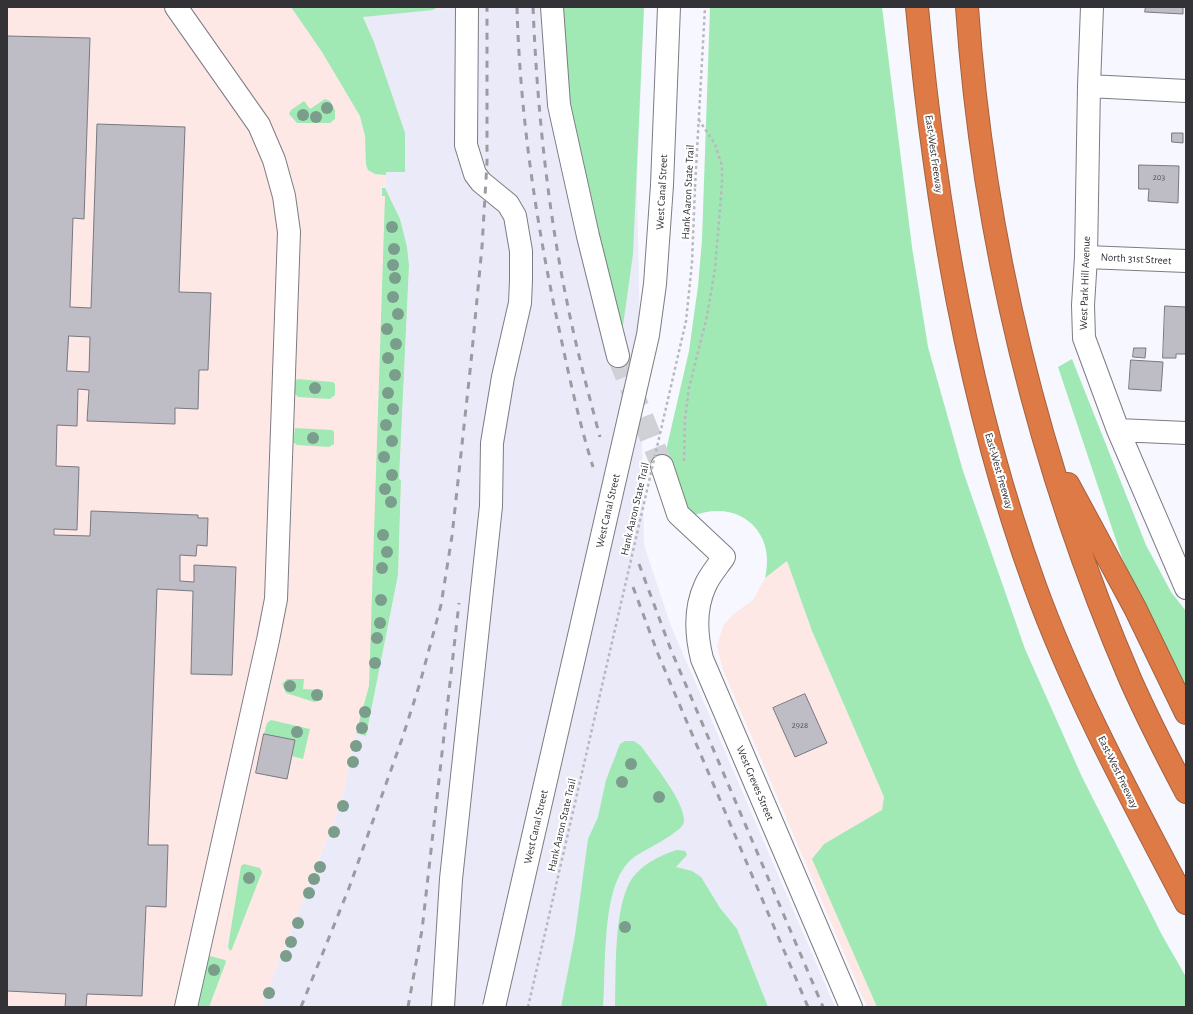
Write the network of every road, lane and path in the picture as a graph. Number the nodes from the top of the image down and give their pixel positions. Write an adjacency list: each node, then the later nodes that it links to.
1 (176, 7): 23 (street)
2 (467, 7): 24 (street)
3 (552, 7): 14 (street)
4 (669, 7): 25 (street, West Canal Street, bridge)
5 (705, 7): 11 (path, Hank Aaron State Trail)
6 (917, 7): 22 (highway, East-West Freeway)
7 (967, 7): 17 (highway)
8 (1092, 7): 9 (street, West Park Hill Avenue)
9 (1089, 86): 10 (street); 12 (street, West Park Hill Avenue)
10 (1186, 91)
11 (699, 120): 18 (path); 26 (path, Hank Aaron State Trail, bridge)
12 (1086, 257): 13 (street, North 31st Street); 15 (street, West Park Hill Avenue)
13 (1186, 261)
14 (618, 356)
15 (1118, 430): 16 (street); 19 (street, West Park Hill Avenue)
16 (1186, 433)
17 (1046, 443): 20 (highway); 21 (highway)
18 (673, 467): 27 (street, West Greves Street)
19 (1186, 588)
20 (1186, 713)
21 (1186, 792)
22 (1186, 903)
23 (186, 1007)
24 (443, 1007)
25 (494, 1007)
26 (528, 1007)
27 (851, 1007)

